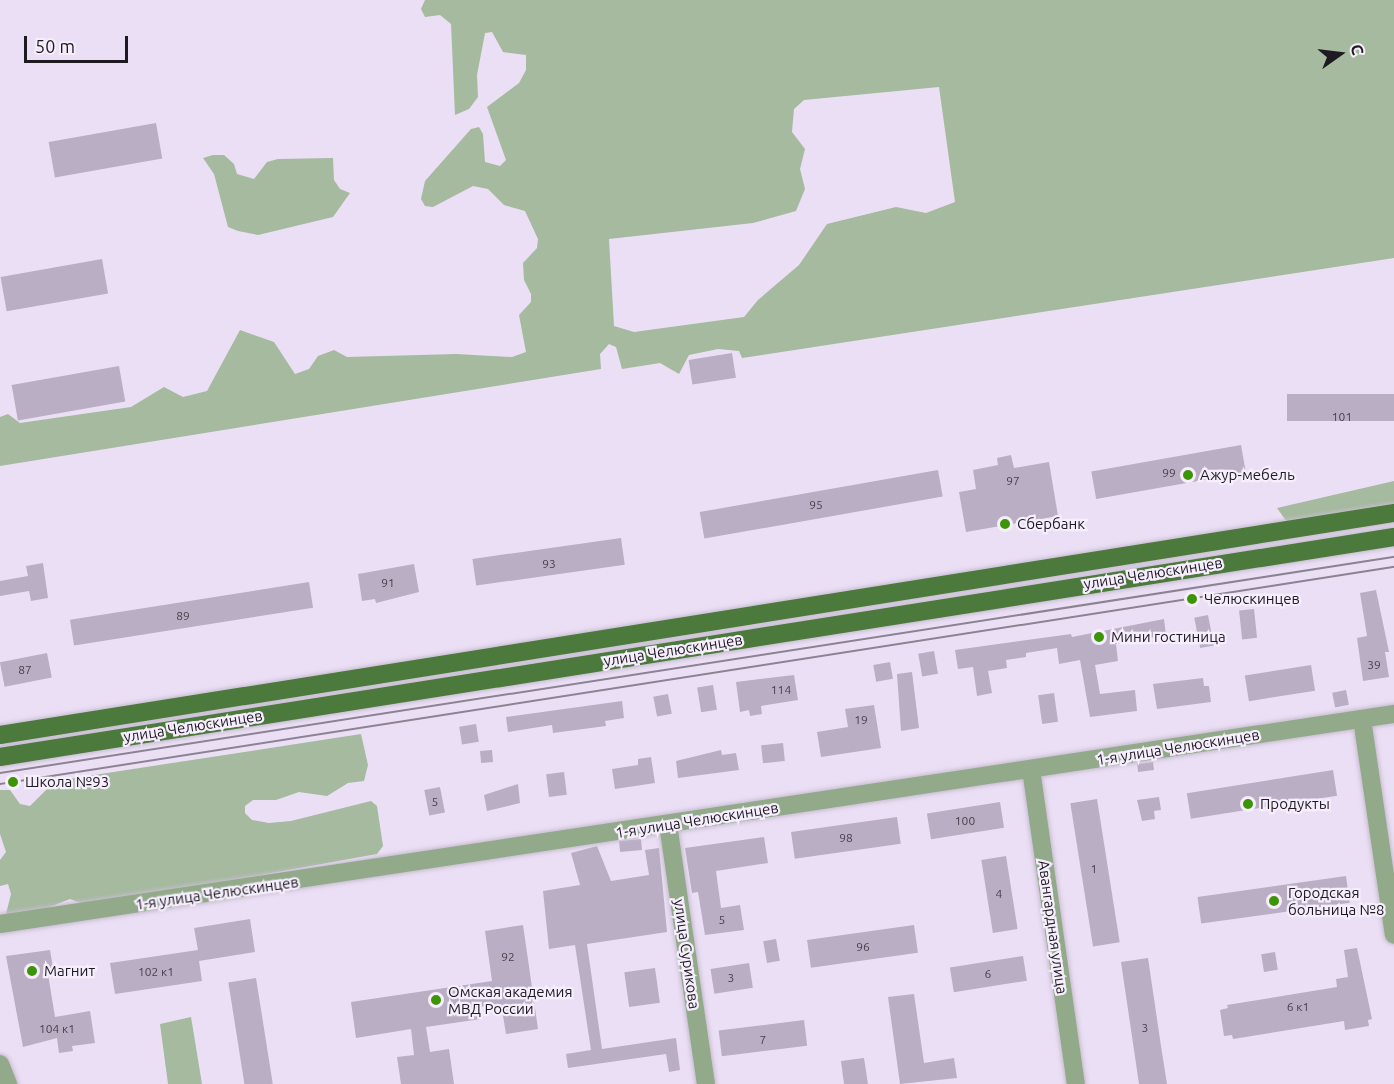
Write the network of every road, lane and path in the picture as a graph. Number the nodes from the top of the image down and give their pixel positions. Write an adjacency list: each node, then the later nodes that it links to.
1 (1394, 513): 2 (main road, улица Челюскинцев)
2 (1279, 532): 4 (main road); 5 (main road, улица Челюскинцев)
3 (1394, 537): 4 (main road, улица Челюскинцев)
4 (1282, 553): 6 (main road, улица Челюскинцев)
5 (1085, 562): 6 (main road); 7 (main road, улица Челюскинцев)
6 (1089, 584): 8 (main road, улица Челюскинцев)
7 (693, 624): 8 (main road); 9 (main road, улица Челюскинцев)
8 (697, 646): 11 (main road, улица Челюскинцев)
9 (459, 661): 10 (main road, улица Челюскинцев); 11 (main road)
10 (361, 676): 12 (main road); 15 (main road, улица Челюскинцев)
11 (462, 683): 12 (main road, улица Челюскинцев)
12 (365, 699): 16 (main road, улица Челюскинцев)
13 (1394, 714): 14 (street, 1-я улица Челюскинцев)
14 (1362, 719): 17 (street, 1-я улица Челюскинцев); 20 (street)
15 (0, 735)
16 (0, 757)
17 (1031, 769): 18 (street, 1-я улица Челюскинцев); 24 (street, Авангардная улица)
18 (668, 824): 19 (street, 1-я улица Челюскинцев); 23 (street, улица Сурикова)
19 (0, 924)
20 (1394, 935)
21 (0, 1065): 22 (street)
22 (8, 1084)
23 (706, 1084)
24 (1076, 1084)

